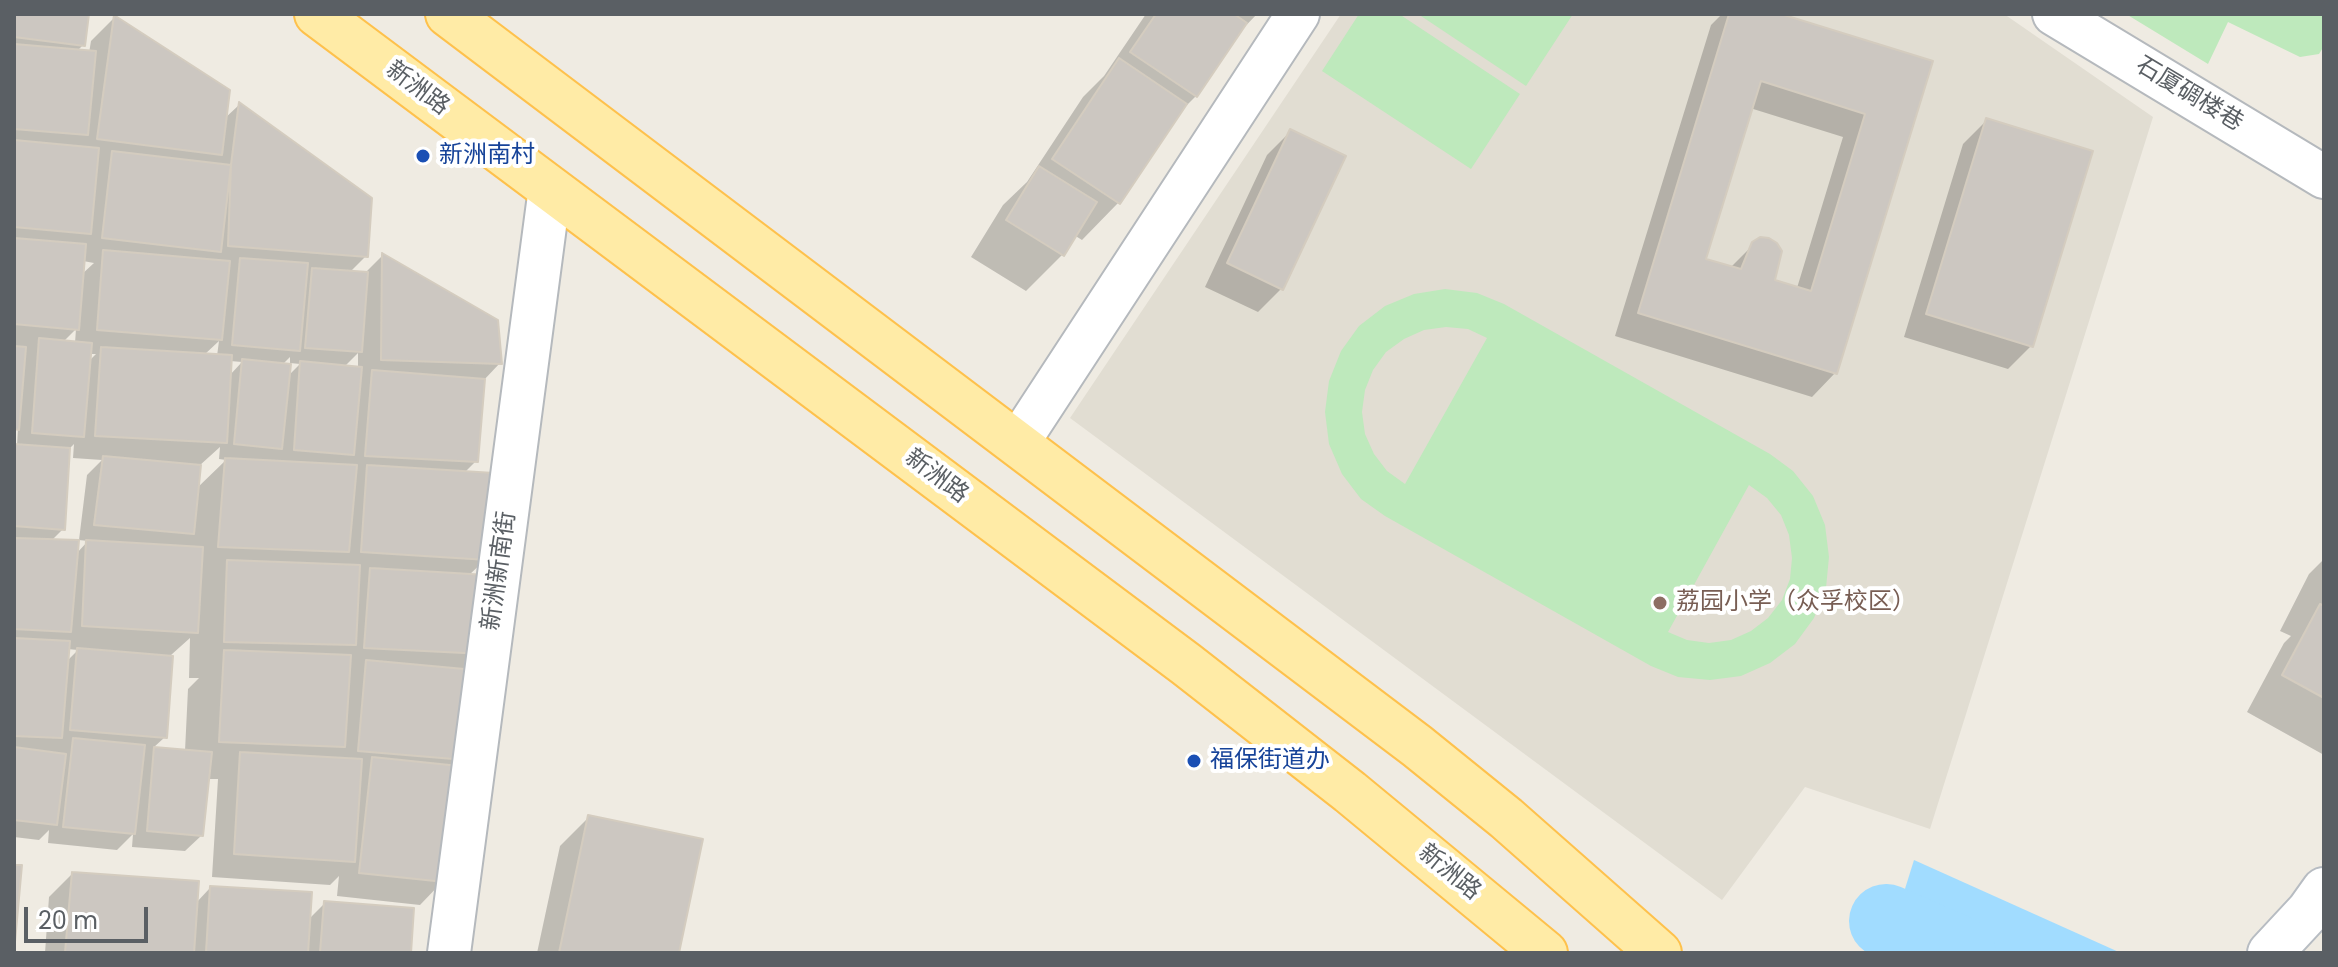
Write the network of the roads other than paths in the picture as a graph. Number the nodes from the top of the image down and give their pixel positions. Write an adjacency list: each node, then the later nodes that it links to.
1 (317, 14): 6 (main road, 新洲路)
2 (448, 14): 7 (main road)
3 (1298, 14): 7 (street)
4 (2054, 14): 5 (street, 石厦碉楼巷)
5 (2324, 177)
6 (550, 188): 9 (street, 新洲新南街); 10 (main road, 新洲路)
7 (1017, 444): 11 (main road)
8 (2324, 890): 12 (street)
9 (449, 953)
10 (1545, 953)
11 (1659, 953)
12 (2270, 953)

